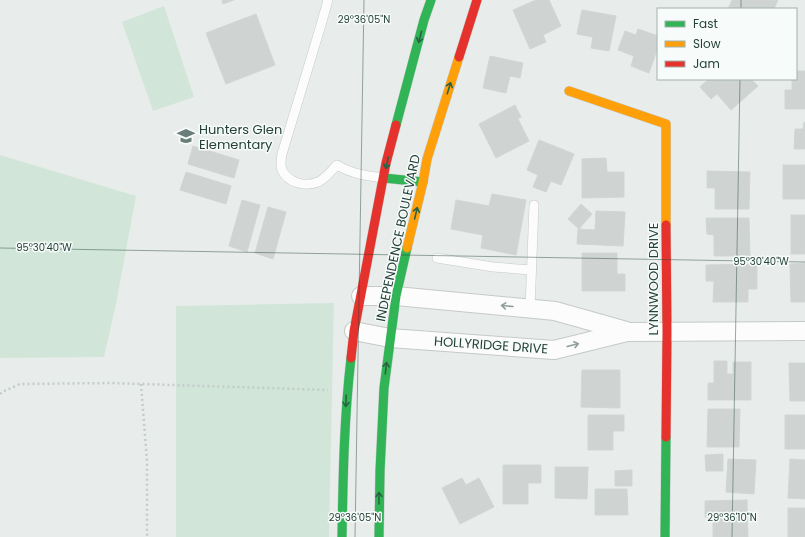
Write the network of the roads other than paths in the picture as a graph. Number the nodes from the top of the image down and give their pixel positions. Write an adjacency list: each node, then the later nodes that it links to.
1 (328, 0): 5 (lane)
2 (431, 0): 5 (main road, INDEPENDENCE BOULEVARD, one-way to 5)
3 (477, 0): 6 (main road, INDEPENDENCE BOULEVARD, one-way to 3)
4 (569, 91): 16 (main road, LYNNWOOD DRIVE)
5 (384, 178): 6 (main road); 10 (main road, INDEPENDENCE BOULEVARD)
6 (423, 182): 11 (main road, INDEPENDENCE BOULEVARD, one-way to 6)
7 (534, 205): 9 (lane)
8 (437, 258): 9 (lane)
9 (531, 270): 12 (lane)
10 (361, 296): 11 (street, HOLLYRIDGE DRIVE); 13 (main road, INDEPENDENCE BOULEVARD)
11 (396, 296): 12 (street, HOLLYRIDGE DRIVE, one-way to 11); 17 (main road, INDEPENDENCE BOULEVARD)
12 (530, 309): 15 (street, HOLLYRIDGE DRIVE)
13 (354, 331): 17 (street, HOLLYRIDGE DRIVE); 18 (main road, INDEPENDENCE BOULEVARD, one-way to 18)
14 (805, 331): 16 (street, HOLLYRIDGE DRIVE)
15 (627, 332): 16 (street, HOLLYRIDGE DRIVE); 17 (street, HOLLYRIDGE DRIVE, one-way to 15)
16 (667, 332): 20 (main road, LYNNWOOD DRIVE)
17 (390, 338): 19 (main road, INDEPENDENCE BOULEVARD, one-way to 17)
18 (342, 537)
19 (379, 537)
20 (665, 537)

